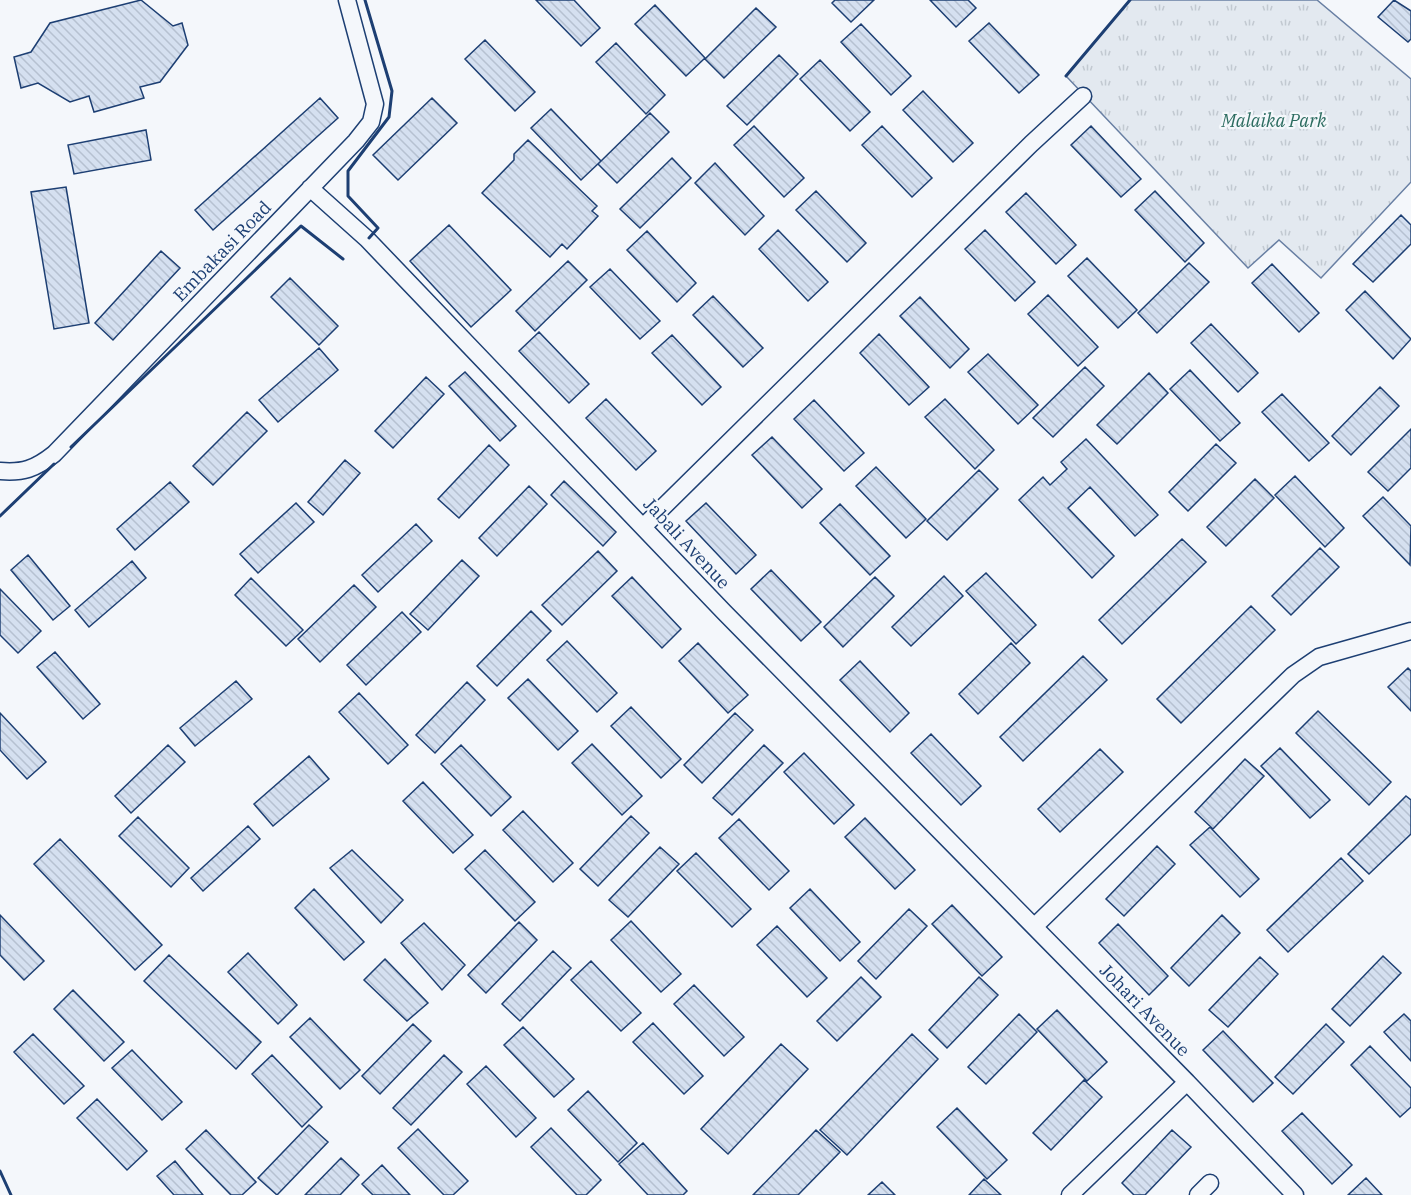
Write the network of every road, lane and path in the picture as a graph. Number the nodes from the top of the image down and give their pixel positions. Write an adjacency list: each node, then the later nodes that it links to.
1 (347, 0): 3 (street, Embakasi Road)
2 (1083, 96): 5 (street)
3 (310, 188): 4 (street, Embakasi Road); 5 (street, Jabali Avenue)
4 (0, 471)
5 (644, 526): 7 (street, Jabali Avenue)
6 (1411, 631): 7 (street)
7 (1035, 926): 8 (street, Johari Avenue)
8 (1187, 1082): 9 (street, Johari Avenue); 10 (street)
9 (1070, 1195)
10 (1295, 1195)

